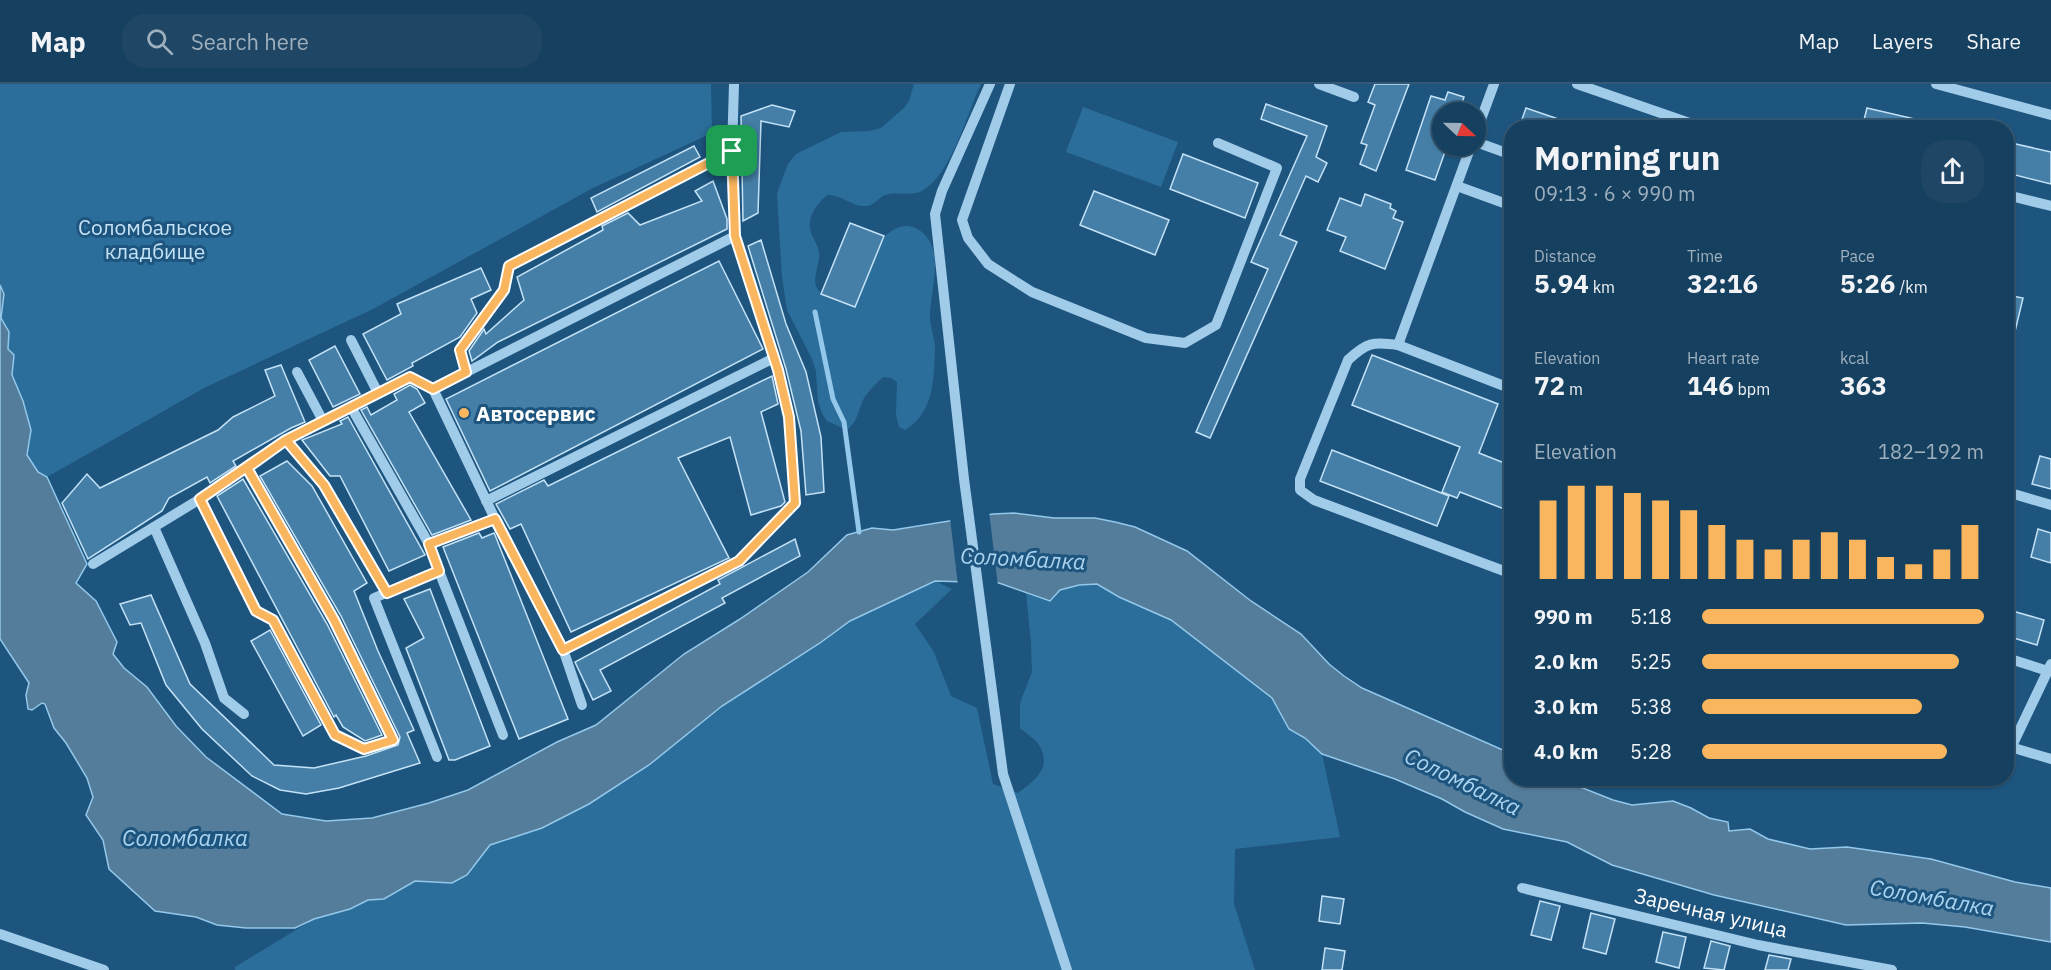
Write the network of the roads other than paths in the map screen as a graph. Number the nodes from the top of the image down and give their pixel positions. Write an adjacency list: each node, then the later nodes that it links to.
1 (734, 84): 14 (street)
2 (990, 84): 58 (street)
3 (1010, 84): 12 (street)
4 (1319, 84): 8 (street)
5 (1494, 84): 9 (street)
6 (1578, 84): 11 (street)
7 (1936, 84): 10 (street)
8 (1354, 97)
9 (1486, 106)
10 (2051, 115)
11 (1681, 120)
12 (1218, 142)
13 (1486, 146): 15 (street)
14 (732, 151): 21 (street); 26 (street)
15 (1504, 152)
16 (1468, 156): 17 (street)
17 (1457, 186): 19 (street); 23 (street)
18 (2014, 197): 20 (street)
19 (1504, 203)
20 (2051, 206)
21 (735, 236): 24 (street); 26 (street)
22 (351, 340): 29 (street)
23 (1398, 345): 27 (street); 43 (street)
24 (774, 358): 36 (street); 45 (street)
25 (297, 372): 31 (street)
26 (466, 372): 28 (street)
27 (1504, 386)
28 (433, 389): 29 (street); 36 (street)
29 (378, 393): 30 (street)
30 (351, 407): 31 (street); 40 (street)
31 (323, 421): 32 (street)
32 (286, 440): 33 (street); 44 (street)
33 (247, 468): 35 (street); 35 (street)
34 (2014, 494): 37 (street)
35 (200, 499): 39 (street)
36 (486, 501): 38 (street)
37 (2051, 505)
38 (495, 519): 40 (street); 45 (street)
39 (154, 527): 41 (street); 49 (street)
40 (429, 544): 42 (street)
41 (93, 564)
42 (439, 571): 44 (street); 50 (street)
43 (1504, 571)
44 (387, 593): 53 (street)
45 (563, 650): 48 (street)
46 (2014, 660): 47 (street)
47 (2050, 668): 51 (street)
48 (582, 705)
49 (244, 714)
50 (503, 735)
51 (2014, 737)
52 (2014, 748): 54 (street)
53 (437, 757)
54 (2051, 759)
55 (1522, 888): 59 (street, Заречная улица)
56 (0, 934): 57 (street)
57 (104, 970)
58 (1067, 970)
59 (1892, 970)

